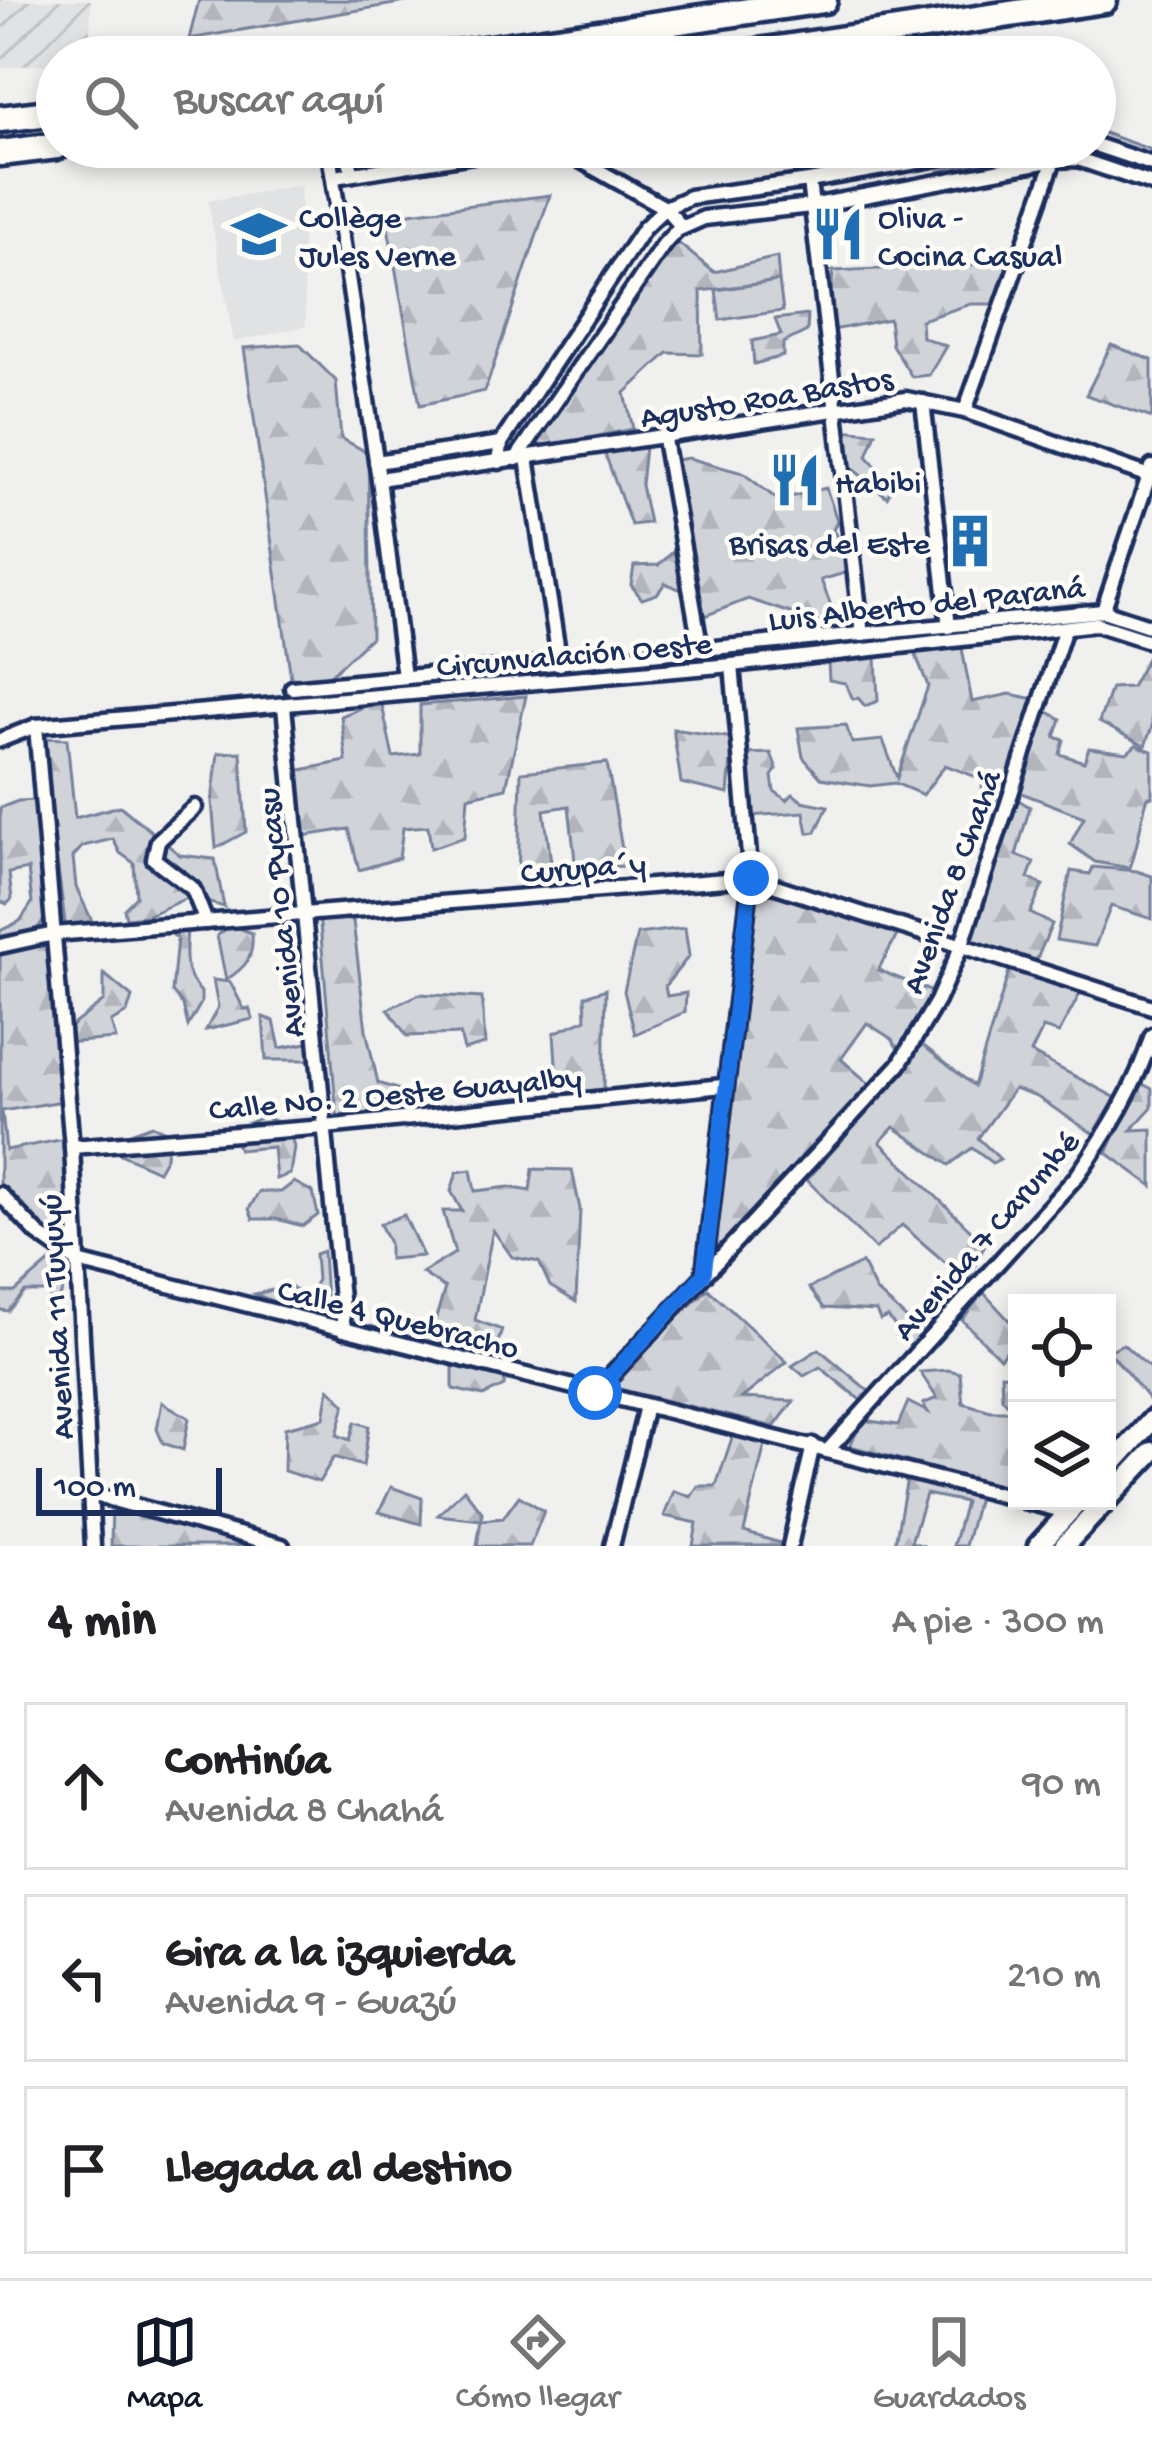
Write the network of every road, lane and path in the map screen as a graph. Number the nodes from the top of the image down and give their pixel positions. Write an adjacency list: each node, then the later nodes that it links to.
1 (824, 0): 3 (highway)
2 (1104, 0): 4 (highway)
3 (578, 36)
4 (865, 36)
5 (36, 115): 6 (highway)
6 (0, 119)
7 (36, 149): 9 (highway)
8 (1116, 152): 10 (street)
9 (0, 153)
10 (1152, 164)
11 (333, 168): 20 (street)
12 (351, 168): 19 (street)
13 (396, 168): 19 (street)
14 (594, 168): 24 (street)
15 (886, 168): 21 (street)
16 (989, 168): 23 (street)
17 (1049, 168): 27 (street)
18 (1103, 168): 22 (street)
19 (353, 175): 20 (street)
20 (335, 178): 32 (street)
21 (809, 182): 23 (street); 24 (street)
22 (1152, 184)
23 (811, 206): 25 (street); 28 (street)
24 (665, 208): 25 (street); 30 (street)
25 (682, 226): 31 (street)
26 (923, 401): 27 (street, Agusto Roa Bastos); 28 (street, Agusto Roa Bastos); 37 (street)
27 (965, 411): 34 (street, Agusto Roa Bastos)
28 (833, 412): 29 (street, Agusto Roa Bastos); 40 (street)
29 (664, 439): 31 (street, Agusto Roa Bastos); 42 (street)
30 (501, 442): 32 (street); 33 (street)
31 (521, 459): 33 (street, Agusto Roa Bastos); 43 (street)
32 (376, 462): 35 (street)
33 (499, 462): 35 (street, Agusto Roa Bastos)
34 (1151, 473): 36 (street)
35 (379, 479): 45 (street)
36 (1103, 611): 37 (street, Luis Alberto del Paraná); 38 (street, Luis Alberto del Paraná)
37 (949, 627): 40 (street, Luis Alberto del Paraná)
38 (1152, 627)
39 (1066, 628): 41 (street, Circunvalación Oeste); 44 (street, Circunvalación Oeste); 56 (street, Avenida 8 Chahá)
40 (862, 635): 42 (street, Luis Alberto del Paraná)
41 (1152, 642)
42 (701, 650): 43 (street, Luis Alberto del Paraná)
43 (560, 664): 45 (street, Luis Alberto del Paraná)
44 (732, 665): 47 (street, Circunvalación Oeste); 51 (street)
45 (404, 677): 46 (street, Luis Alberto del Paraná)
46 (292, 688)
47 (284, 706): 48 (street, Circunvalación Oeste); 52 (street, Avenida 10 Pycasu)
48 (36, 726): 49 (street, Circunvalación Oeste); 54 (street, Avenida 11 Tuyuyú)
49 (0, 740)
50 (194, 807): 53 (street)
51 (751, 878): 52 (street, Curupa´y); 56 (street, Curupa´y); 59 (street)
52 (307, 915): 53 (street, Curupa´y); 60 (street, Avenida 10 Pycasu)
53 (206, 922): 54 (street, Curupa´y)
54 (54, 934): 55 (street, Curupa´y); 61 (street, Avenida 11 Tuyuyú)
55 (0, 946)
56 (961, 947): 57 (street, Curupa´y); 64 (street, Avenida 8 Chahá)
57 (1152, 1007)
58 (1152, 1035): 70 (street, Avenida 7 Carumbé)
59 (723, 1087): 60 (street, Calle No. 2 Oeste Guayalby); 64 (street)
60 (325, 1126): 61 (street, Calle No. 2 Oeste Guayalby); 65 (street, Avenida 10 Pycasu)
61 (72, 1147): 63 (street, Avenida 11 Tuyuyú)
62 (0, 1194): 63 (street, Calle 4 Quebracho)
63 (78, 1262): 65 (street, Calle 4 Quebracho); 74 (street, Avenida 11 Tuyuyú)
64 (704, 1274): 66 (street, Avenida 8 Chahá)
65 (344, 1330): 66 (street, Calle 4 Quebracho)
66 (595, 1393): 67 (street, Calle 4 Quebracho)
67 (646, 1406): 69 (street, Calle 4 Quebracho); 79 (street)
68 (1152, 1420): 72 (street)
69 (813, 1445): 70 (street, Calle 4 Quebracho); 80 (street)
70 (830, 1449): 75 (street, Calle 4 Quebracho)
71 (1152, 1452): 73 (street)
72 (1116, 1460)
73 (1116, 1490)
74 (91, 1494): 77 (street, Avenida 11 Tuyuyú); 78 (street)
75 (1008, 1497)
76 (1079, 1511): 81 (street); 82 (street)
77 (93, 1546)
78 (282, 1546)
79 (612, 1546)
80 (790, 1546)
81 (1039, 1546)
82 (1064, 1546)

